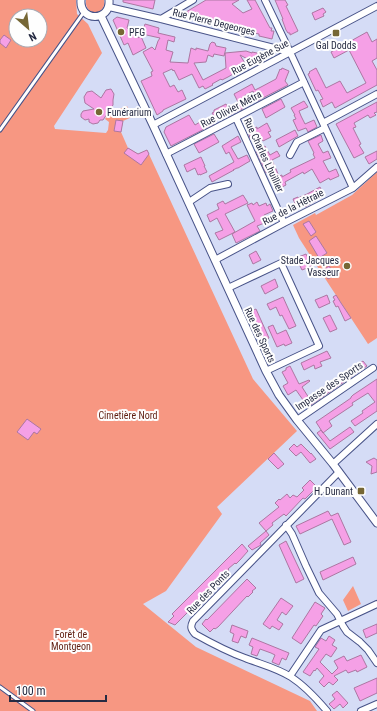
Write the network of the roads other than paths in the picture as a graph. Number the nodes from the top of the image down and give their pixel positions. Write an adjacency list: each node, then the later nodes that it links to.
1 (81, 0): 6 (street)
2 (193, 0): 8 (street)
3 (265, 0): 9 (street)
4 (109, 4): 7 (street); 8 (street, Rue Pierre Degeorges)
5 (377, 6): 9 (street, Rue Eugène Sue)
6 (84, 12): 7 (street); 15 (lane)
7 (101, 16): 13 (street, Rue des Sports)
8 (161, 19): 9 (street, Rue Pierre Degeorges)
9 (290, 52): 10 (street); 13 (street, Rue Eugène Sue)
10 (304, 82): 12 (street, Rue Olivier Métra); 14 (street)
11 (377, 94): 14 (street)
12 (236, 118): 16 (street, Rue Olivier Métra); 22 (street, Rue Charles Lhuillier)
13 (153, 125): 16 (street, Rue des Sports)
14 (324, 125): 17 (street); 20 (street)
15 (0, 130)
16 (166, 154): 21 (street, Rue des Sports)
17 (290, 155)
18 (377, 167): 20 (street, Rue de la Hêtraie)
19 (228, 184): 21 (street)
20 (353, 188): 22 (street, Rue de la Hêtraie)
21 (188, 202): 23 (street, Rue des Sports)
22 (284, 223): 23 (street, Rue de la Hêtraie)
23 (215, 260): 24 (street, Rue des Sports)
24 (228, 288): 26 (street, Rue des Sports); 26 (street)
25 (373, 368): 27 (street, Impasse des Sports)
26 (266, 371): 27 (street, Rue des Sports)
27 (297, 420): 29 (street, Rue des Sports)
28 (377, 424): 29 (street)
29 (333, 464): 30 (street, Rue des Sports)
30 (339, 472): 31 (street, Rue des Sports); 32 (street, Rue des Ponts)
31 (377, 523)
32 (286, 525): 34 (street); 36 (street, Rue des Ponts)
33 (377, 604): 34 (street)
34 (341, 621): 35 (street); 36 (street)
35 (377, 663)
36 (290, 676): 40 (street, Rue des Ponts)
37 (0, 687): 39 (lane)
38 (377, 704): 41 (street)
39 (33, 711)
40 (327, 711)
41 (361, 711)

